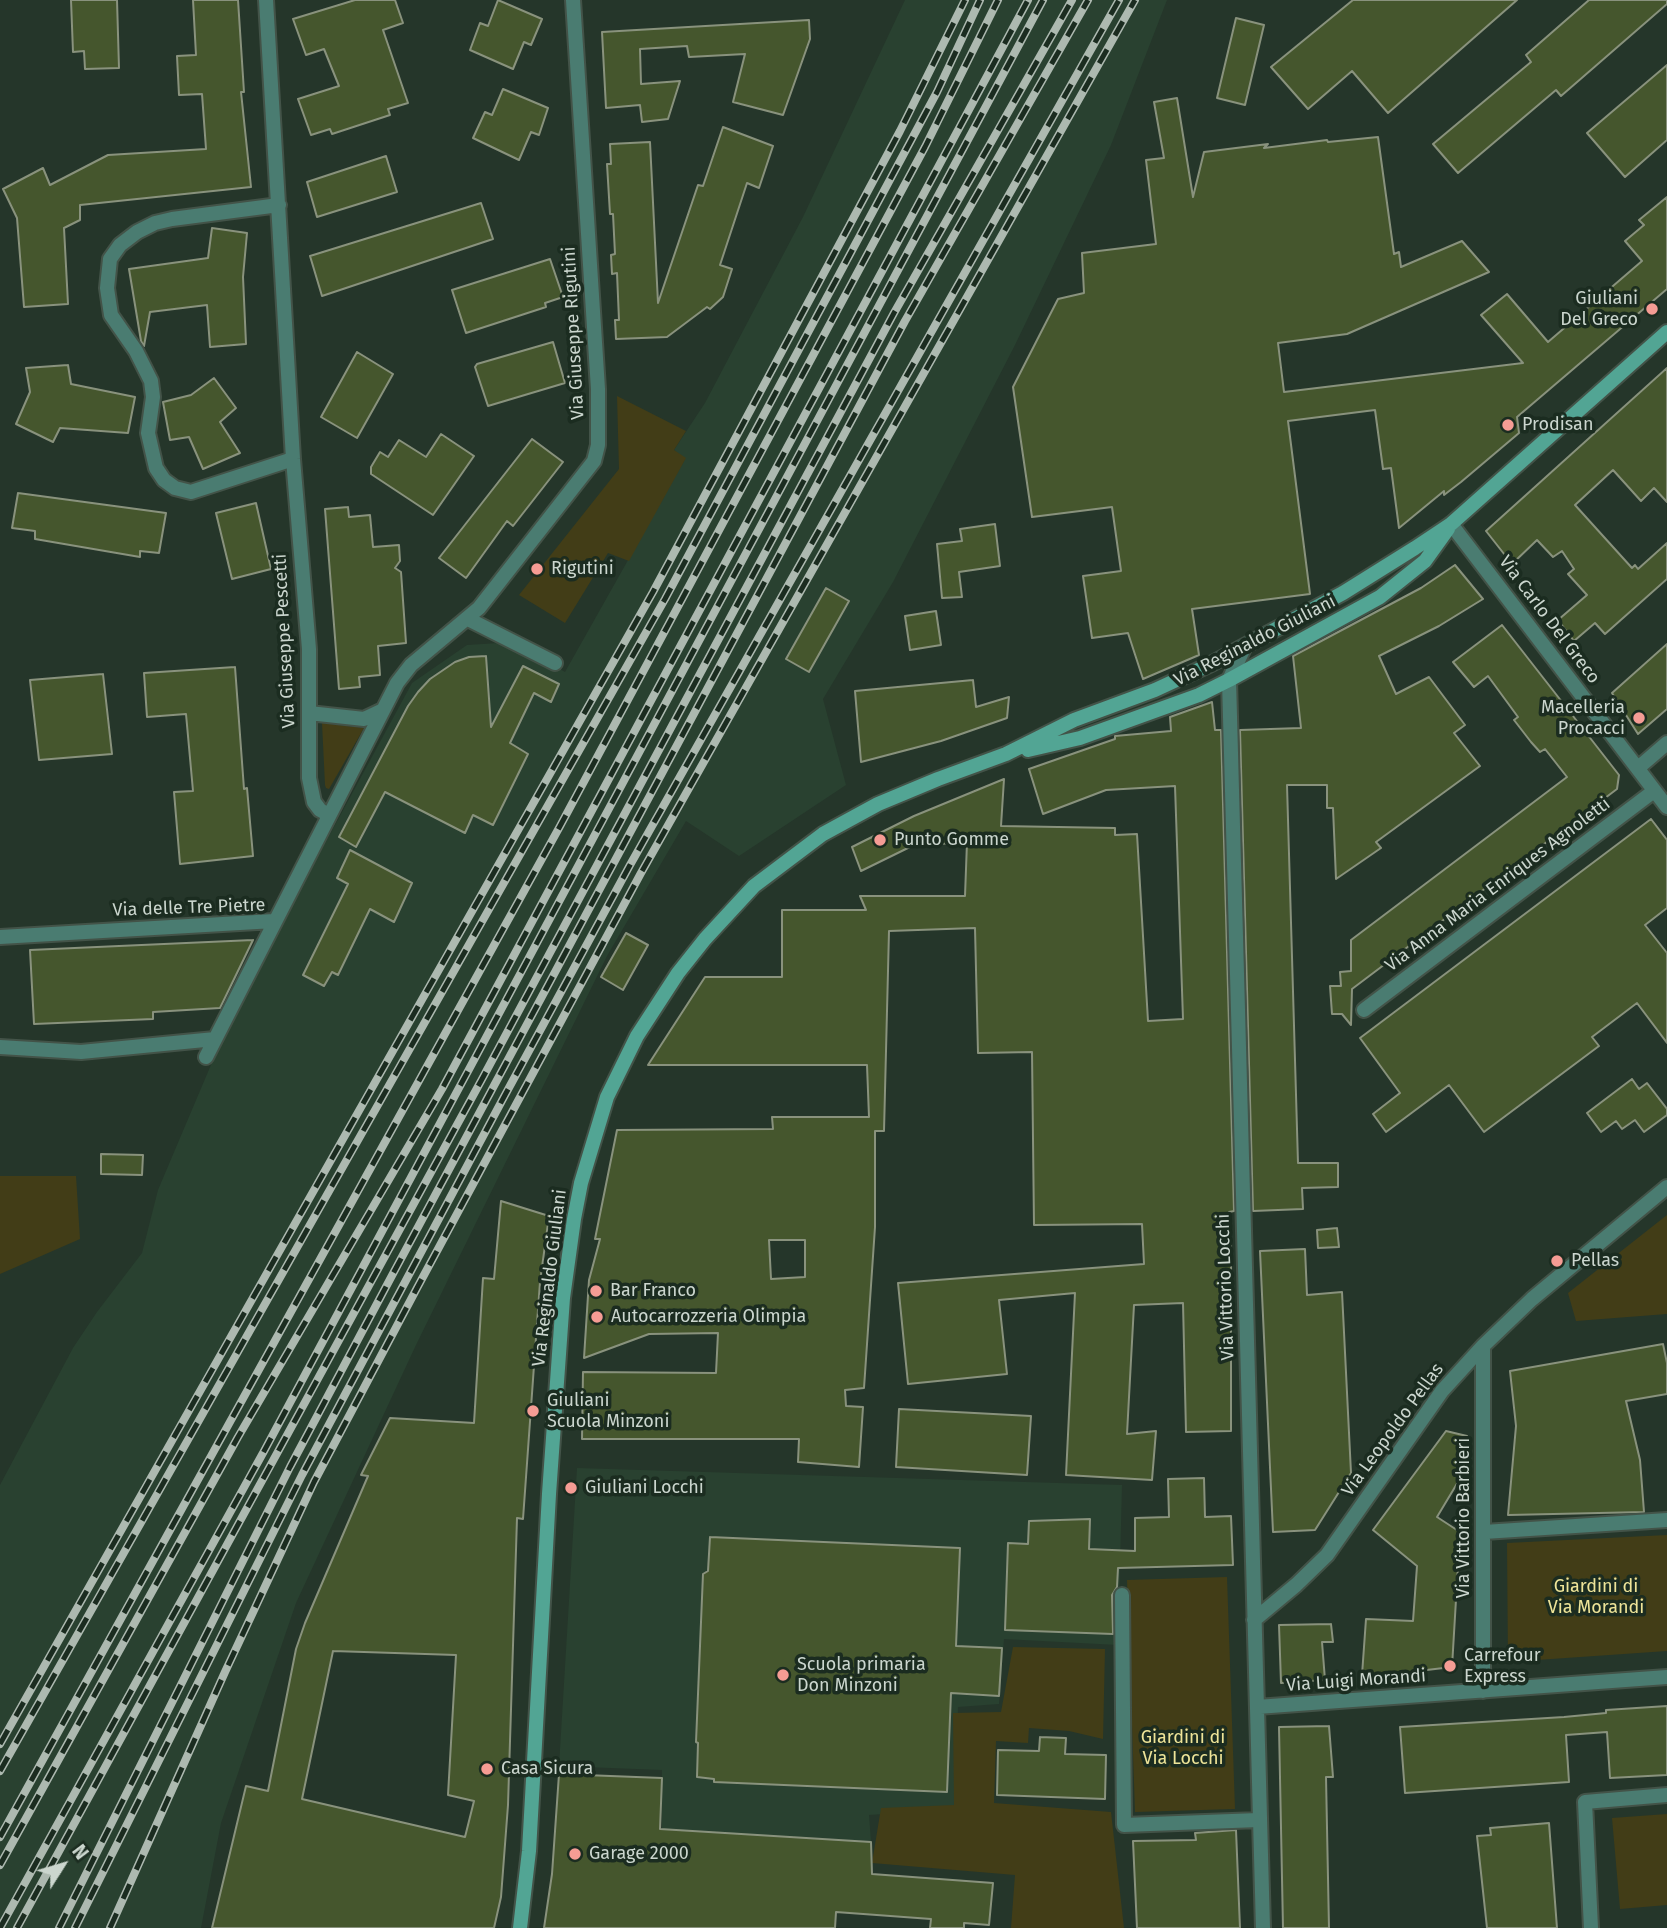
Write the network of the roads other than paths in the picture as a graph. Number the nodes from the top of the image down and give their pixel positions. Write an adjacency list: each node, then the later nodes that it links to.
1 (266, 0): 3 (street, Via Giuseppe Pescetti)
2 (573, 0): 7 (street, Via Giuseppe Rigutini)
3 (279, 205): 5 (street, Via Giuseppe Pescetti); 5 (street)
4 (1667, 332): 6 (main road, Via Reginaldo Giuliani)
5 (293, 458): 12 (street, Via Giuseppe Pescetti)
6 (1451, 524): 8 (main road, Via Reginaldo Giuliani); 10 (main road, Via Reginaldo Giuliani); 15 (street, Via Carlo Del Greco)
7 (468, 619): 9 (street); 11 (street, Via Giuseppe Rigutini)
8 (1244, 648): 10 (street, Via Vittorio Locchi); 14 (main road, Via Reginaldo Giuliani)
9 (555, 663)
10 (1229, 680): 14 (main road, Via Reginaldo Giuliani); 30 (street, Via Vittorio Locchi)
11 (383, 710): 12 (street); 18 (street, Via Giuseppe Rigutini)
12 (309, 713): 18 (street, Via Giuseppe Pescetti)
13 (1667, 743): 15 (street)
14 (1006, 754): 36 (main road, Via Reginaldo Giuliani)
15 (1638, 768): 16 (street, Via Carlo Del Greco)
16 (1654, 791): 17 (street, Via Carlo Del Greco); 21 (street, Via Anna Maria Enriques Agnoletti)
17 (1667, 807)
18 (329, 815): 19 (street, Via Giuseppe Rigutini)
19 (274, 921): 20 (street, Via delle Tre Pietre); 22 (street, Via delle Tre Pietre)
20 (0, 937)
21 (1364, 1010)
22 (215, 1039): 23 (street); 24 (street, Via delle Tre Pietre)
23 (0, 1047)
24 (206, 1058)
25 (1667, 1187): 26 (street, Via Leopoldo Pellas)
26 (1483, 1346): 28 (street, Via Vittorio Barbieri); 30 (street, Via Leopoldo Pellas)
27 (1667, 1520): 28 (street)
28 (1484, 1532): 32 (street, Via Vittorio Barbieri)
29 (1122, 1595): 35 (street)
30 (1254, 1620): 33 (street, Via Vittorio Locchi)
31 (1667, 1677): 32 (street, Via Luigi Morandi)
32 (1483, 1691): 33 (street, Via Luigi Morandi)
33 (1257, 1707): 35 (street, Via Vittorio Locchi)
34 (1667, 1795): 38 (street)
35 (1259, 1820): 37 (street, Via Vittorio Locchi)
36 (520, 1928)
37 (1263, 1928)
38 (1591, 1928)

